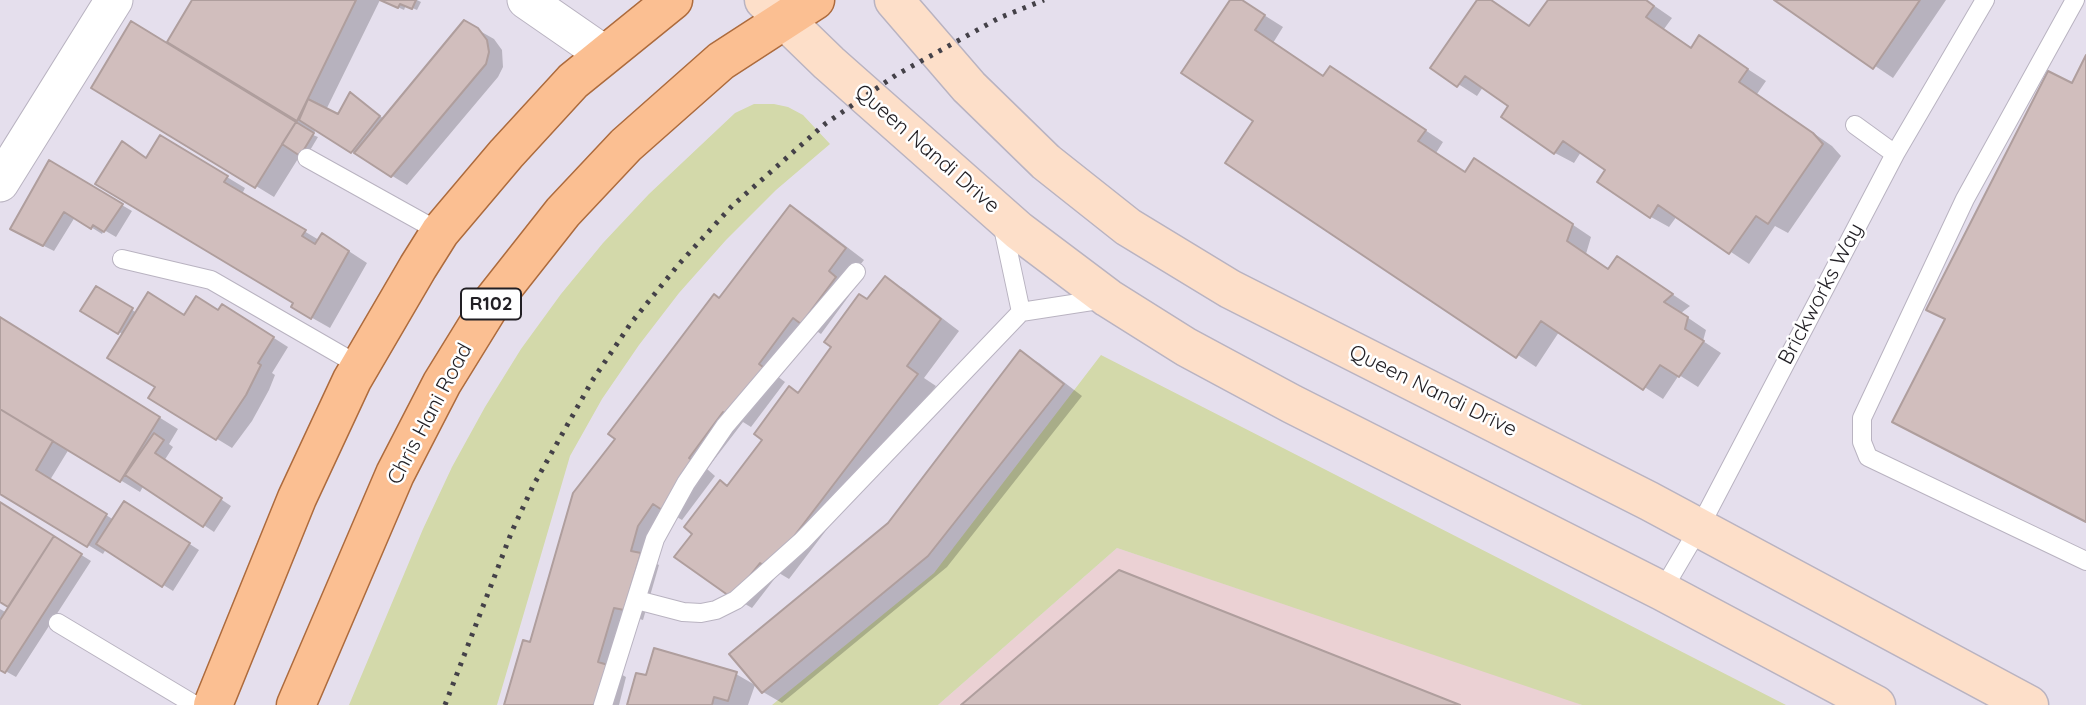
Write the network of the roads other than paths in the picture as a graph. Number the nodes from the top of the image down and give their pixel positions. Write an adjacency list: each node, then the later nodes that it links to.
1 (114, 0): 12 (street)
2 (526, 0): 8 (street)
3 (673, 0): 8 (main road)
4 (894, 0): 20 (main road, Queen Nandi Drive)
5 (1985, 0): 10 (lane, Brickworks Way)
6 (2075, 0): 21 (lane)
7 (787, 7): 13 (main road, Queen Nandi Drive); 27 (main road, Chris Hani Road / R102)
8 (604, 54): 14 (main road)
9 (1855, 124): 10 (lane)
10 (1895, 154): 20 (lane, Brickworks Way)
11 (307, 158): 14 (lane)
12 (0, 183)
13 (1000, 214): 17 (main road, Queen Nandi Drive); 18 (lane)
14 (440, 232): 19 (main road)
15 (122, 259): 19 (lane)
16 (856, 272): 23 (lane)
17 (1108, 298): 18 (lane); 22 (main road, Queen Nandi Drive)
18 (1021, 312): 23 (lane)
19 (360, 366): 26 (main road)
20 (1699, 528): 22 (lane, Brickworks Way); 30 (main road, Queen Nandi Drive)
21 (2086, 561)
22 (1662, 591): 29 (main road, Queen Nandi Drive)
23 (637, 600): 28 (lane)
24 (58, 623): 25 (lane)
25 (195, 705)
26 (213, 705)
27 (296, 705)
28 (603, 705)
29 (1876, 705)
30 (2029, 705)

